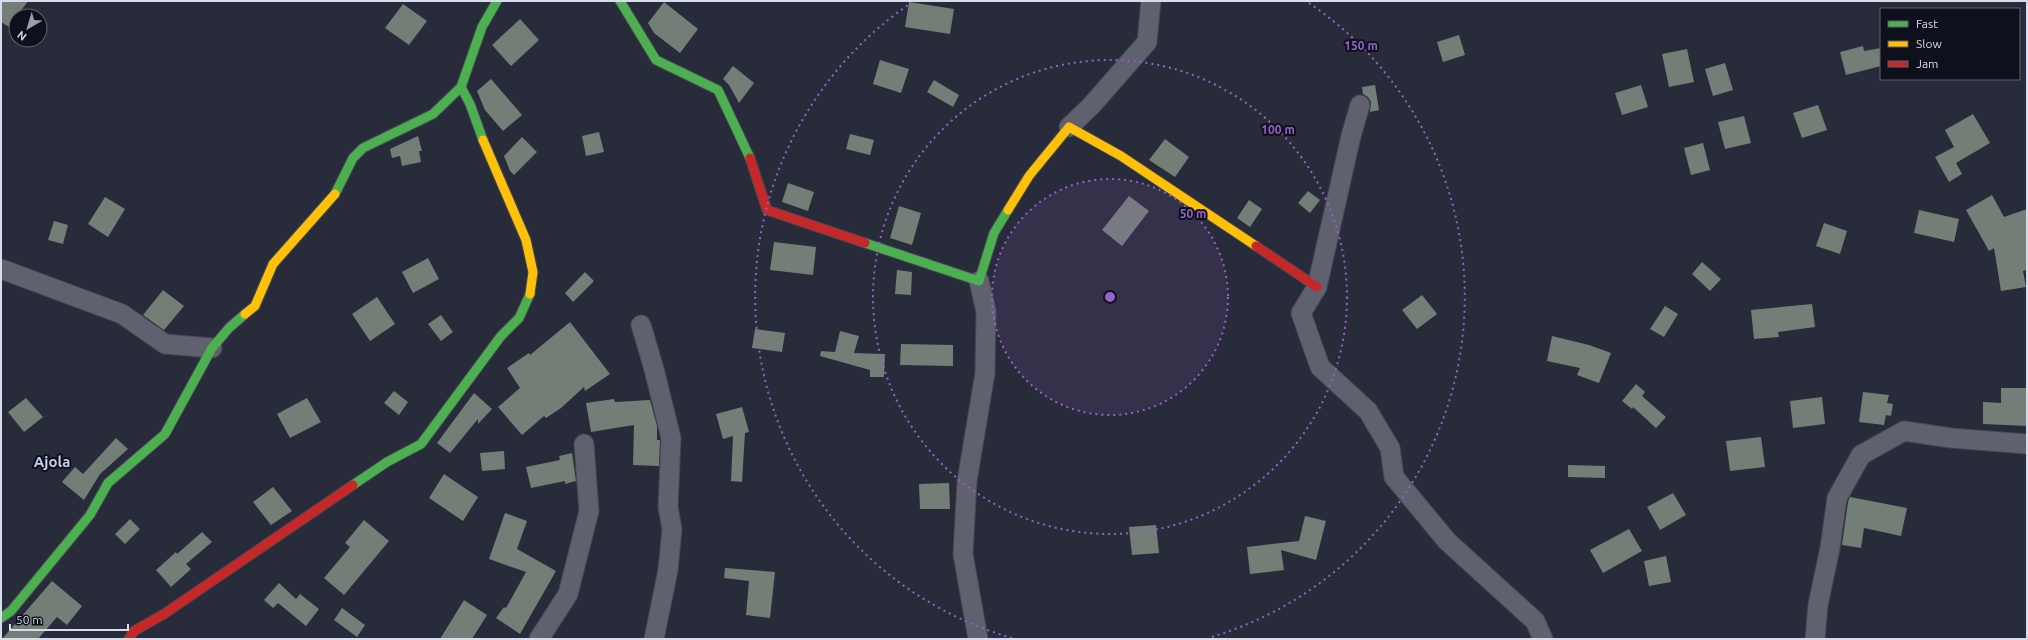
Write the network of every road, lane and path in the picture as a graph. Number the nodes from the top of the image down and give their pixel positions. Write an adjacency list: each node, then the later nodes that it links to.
1 (497, 1): 4 (street)
2 (620, 1): 8 (street)
3 (1151, 1): 6 (street)
4 (461, 87): 11 (street); 15 (street)
5 (1360, 105): 9 (street)
6 (1069, 127): 8 (street); 9 (street)
7 (1, 269): 11 (street)
8 (979, 280): 18 (street)
9 (1317, 287): 19 (street)
10 (641, 325): 17 (street)
11 (212, 348): 14 (street)
12 (584, 444): 16 (street)
13 (2027, 444): 20 (street)
14 (1, 618)
15 (129, 639)
16 (539, 639)
17 (654, 639)
18 (978, 639)
19 (1543, 639)
20 (1815, 639)

